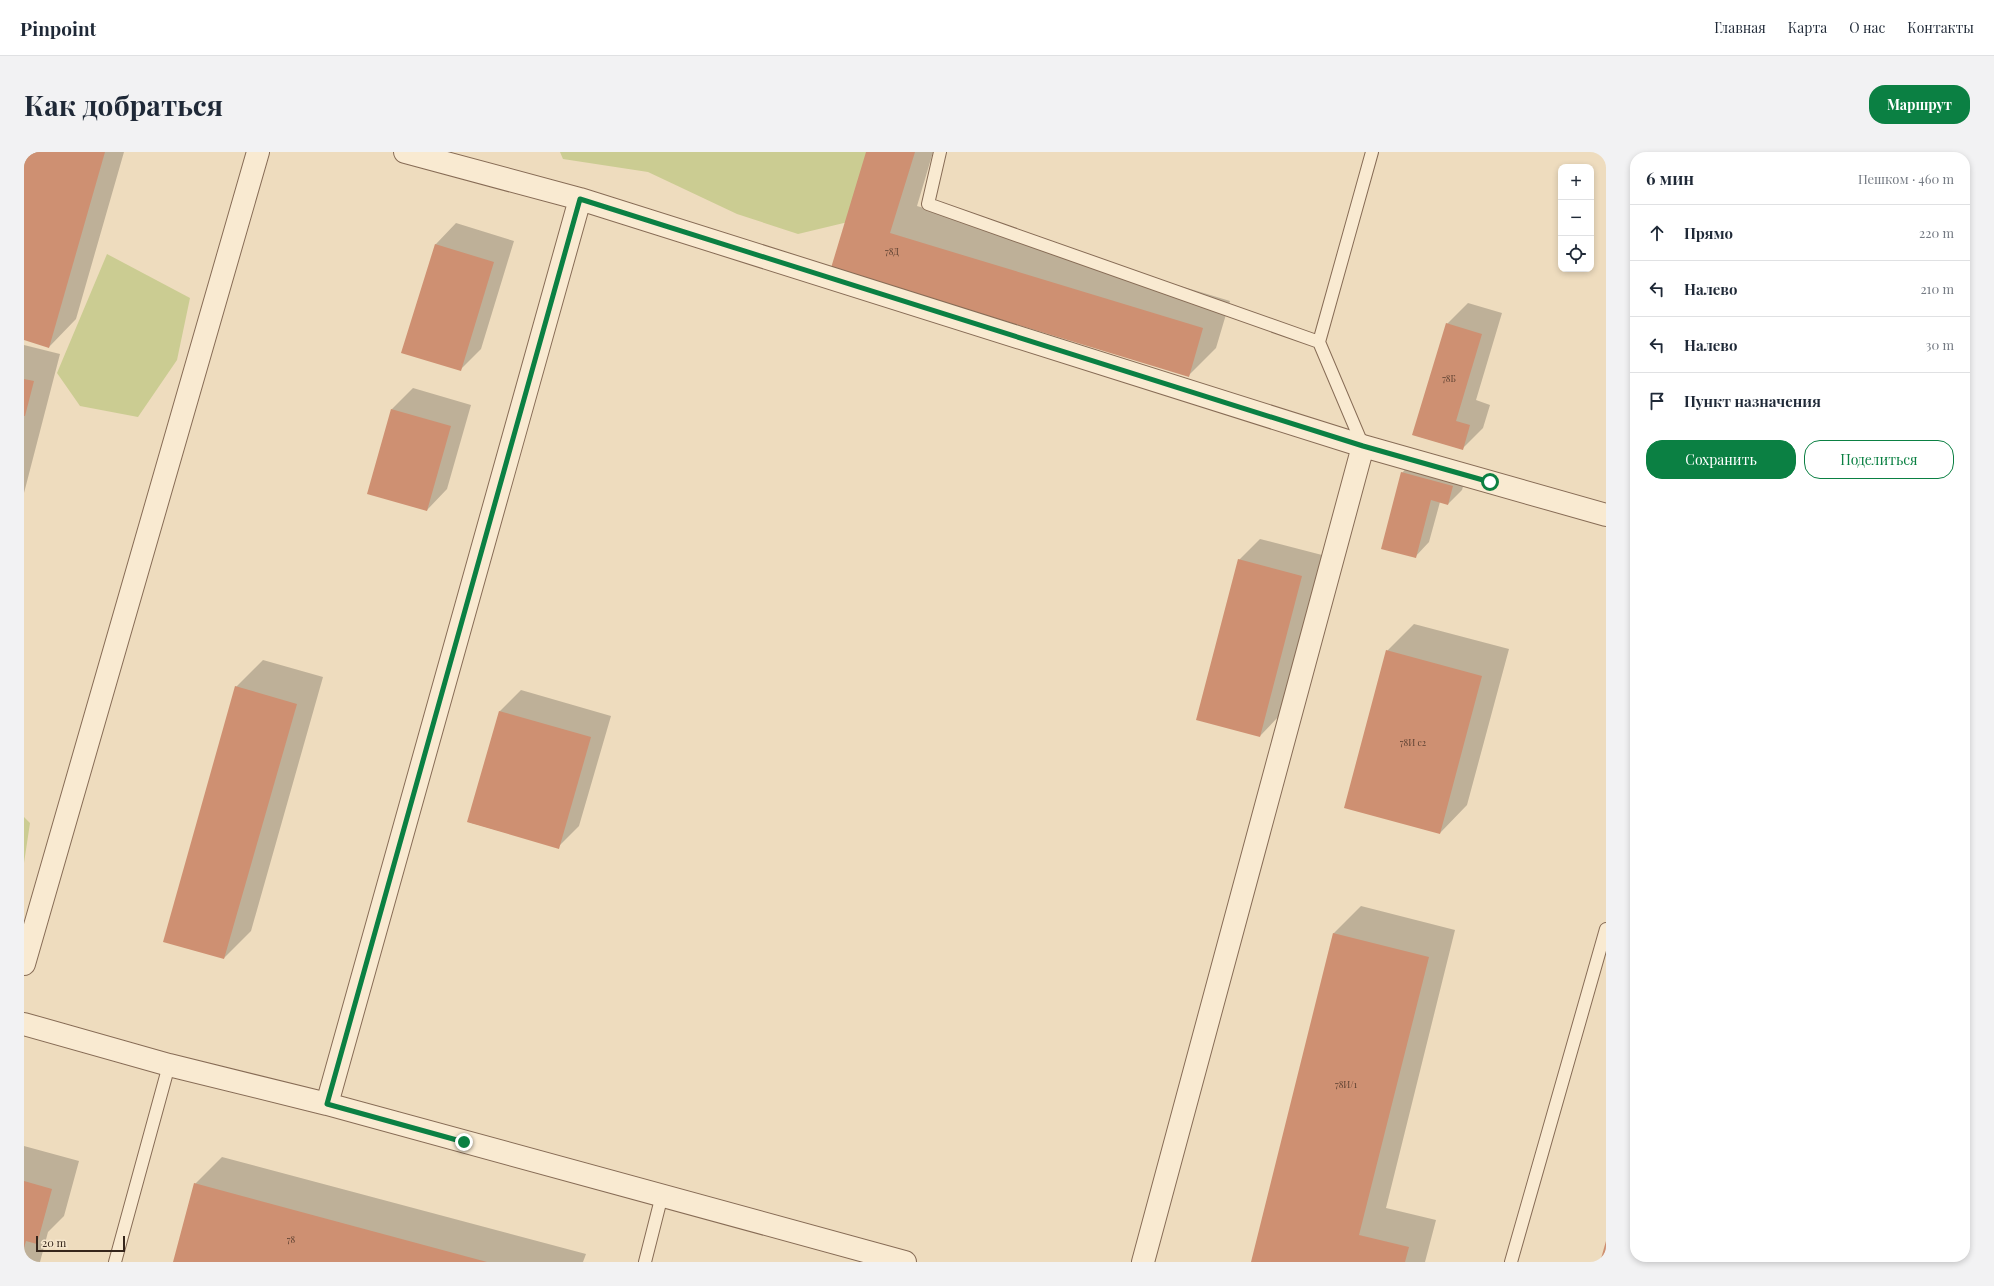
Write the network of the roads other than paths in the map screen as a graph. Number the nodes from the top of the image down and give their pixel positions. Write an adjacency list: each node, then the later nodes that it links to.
1 (258, 152): 10 (street)
2 (405, 152): 5 (street)
3 (940, 152): 6 (lane)
4 (1372, 152): 6 (lane)
5 (580, 199): 7 (street); 13 (street)
6 (1319, 342): 7 (lane)
7 (1363, 446): 8 (street); 18 (street)
8 (1606, 515)
9 (1606, 929): 19 (lane)
10 (24, 964)
11 (24, 1024): 12 (street)
12 (169, 1066): 13 (street); 15 (lane)
13 (327, 1104): 14 (street)
14 (662, 1195): 16 (lane); 17 (street)
15 (115, 1262)
16 (645, 1262)
17 (906, 1262)
18 (1143, 1262)
19 (1511, 1262)

